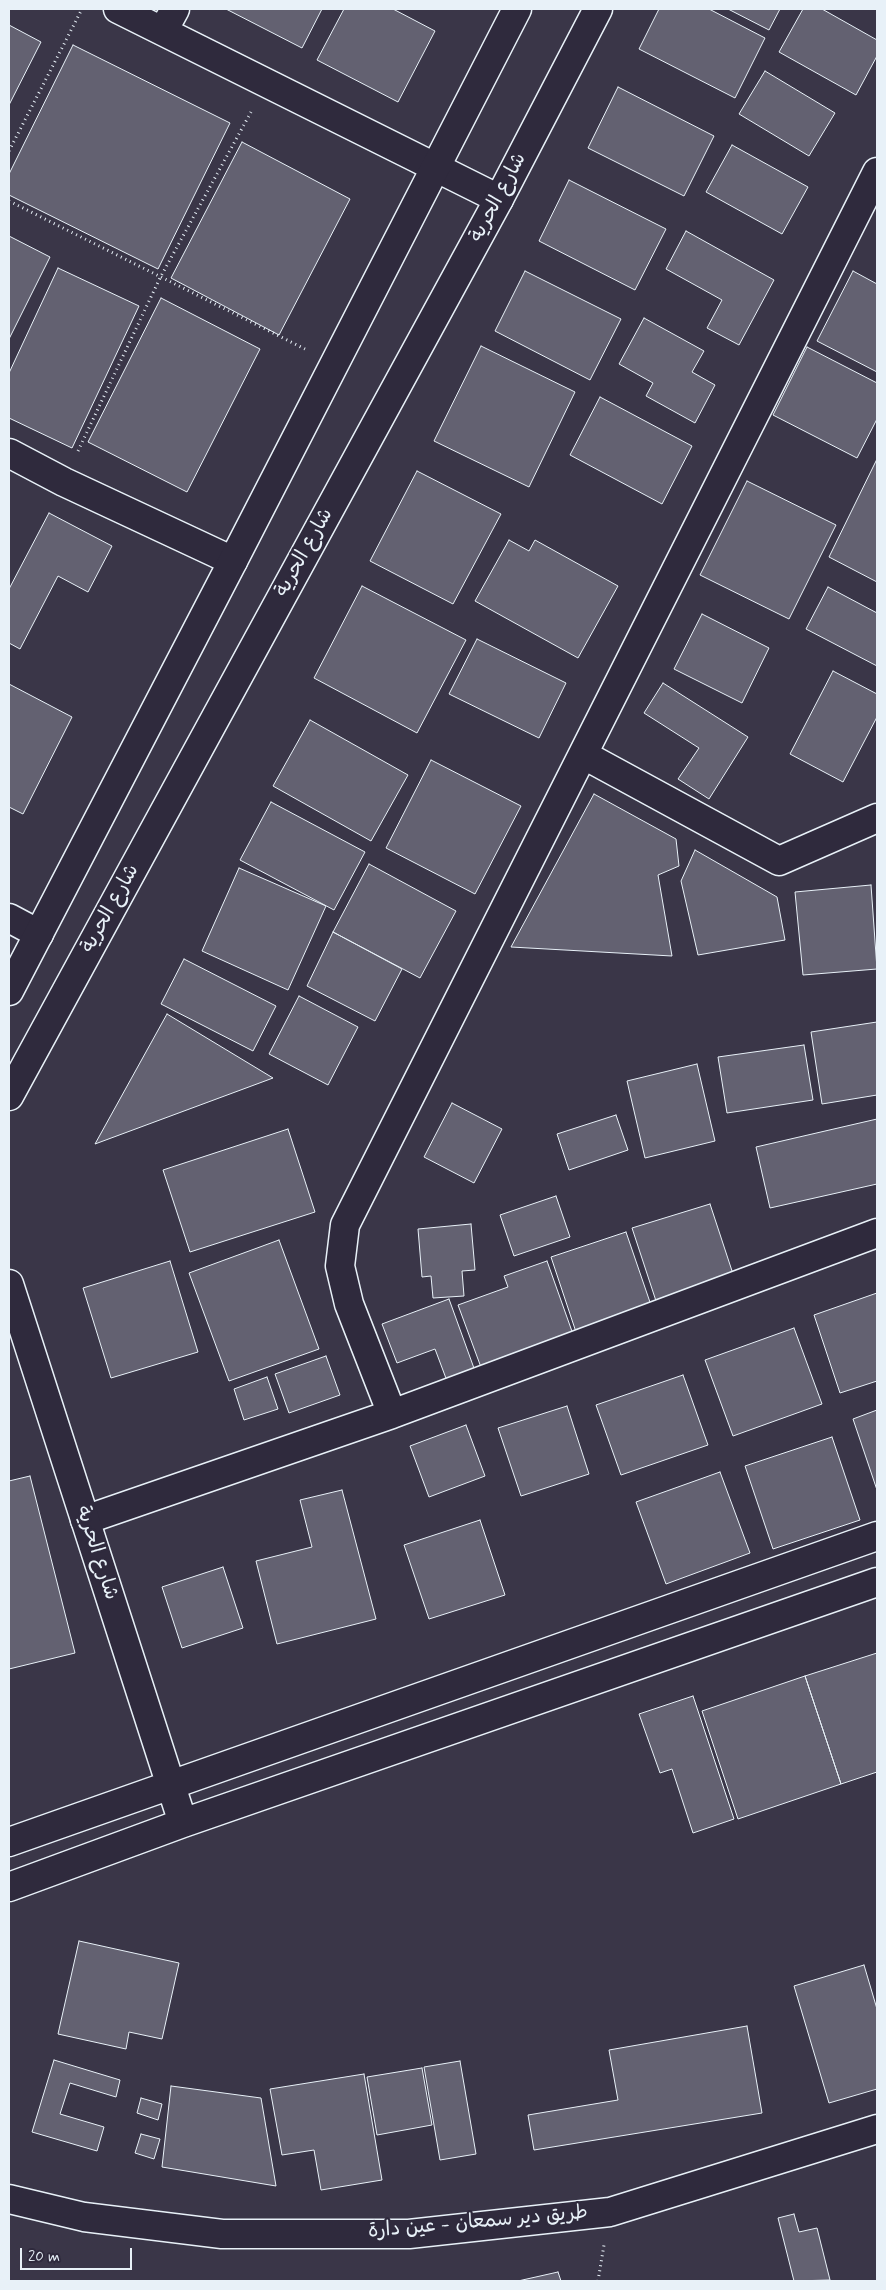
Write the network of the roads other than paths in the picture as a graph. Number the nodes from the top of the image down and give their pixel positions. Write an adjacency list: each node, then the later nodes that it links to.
1 (118, 9): 4 (main road)
2 (517, 9): 5 (main road)
3 (598, 9): 7 (main road, شارع الحرية)
4 (169, 20): 5 (main road)
5 (436, 167): 7 (main road); 9 (main road)
6 (877, 172): 10 (main road)
7 (499, 199): 15 (main road, شارع الحرية)
8 (9, 453): 9 (main road)
9 (234, 561): 13 (main road)
10 (584, 755): 11 (main road); 18 (main road)
11 (877, 818)
12 (9, 918): 13 (main road)
13 (39, 934): 14 (main road)
14 (9, 991)
15 (9, 1096)
16 (877, 1233): 18 (main road)
17 (9, 1284): 19 (main road, شارع الحرية)
18 (392, 1414): 19 (main road)
19 (85, 1520): 22 (main road, شارع الحرية)
20 (877, 1536): 22 (main road)
21 (877, 1582): 23 (main road)
22 (171, 1786): 23 (main road, شارع الحرية); 24 (main road)
23 (183, 1823): 25 (main road)
24 (9, 1842)
25 (9, 1887)
26 (877, 2129): 27 (main road, طريق دير سمعان - عين دارة)
27 (9, 2199)

